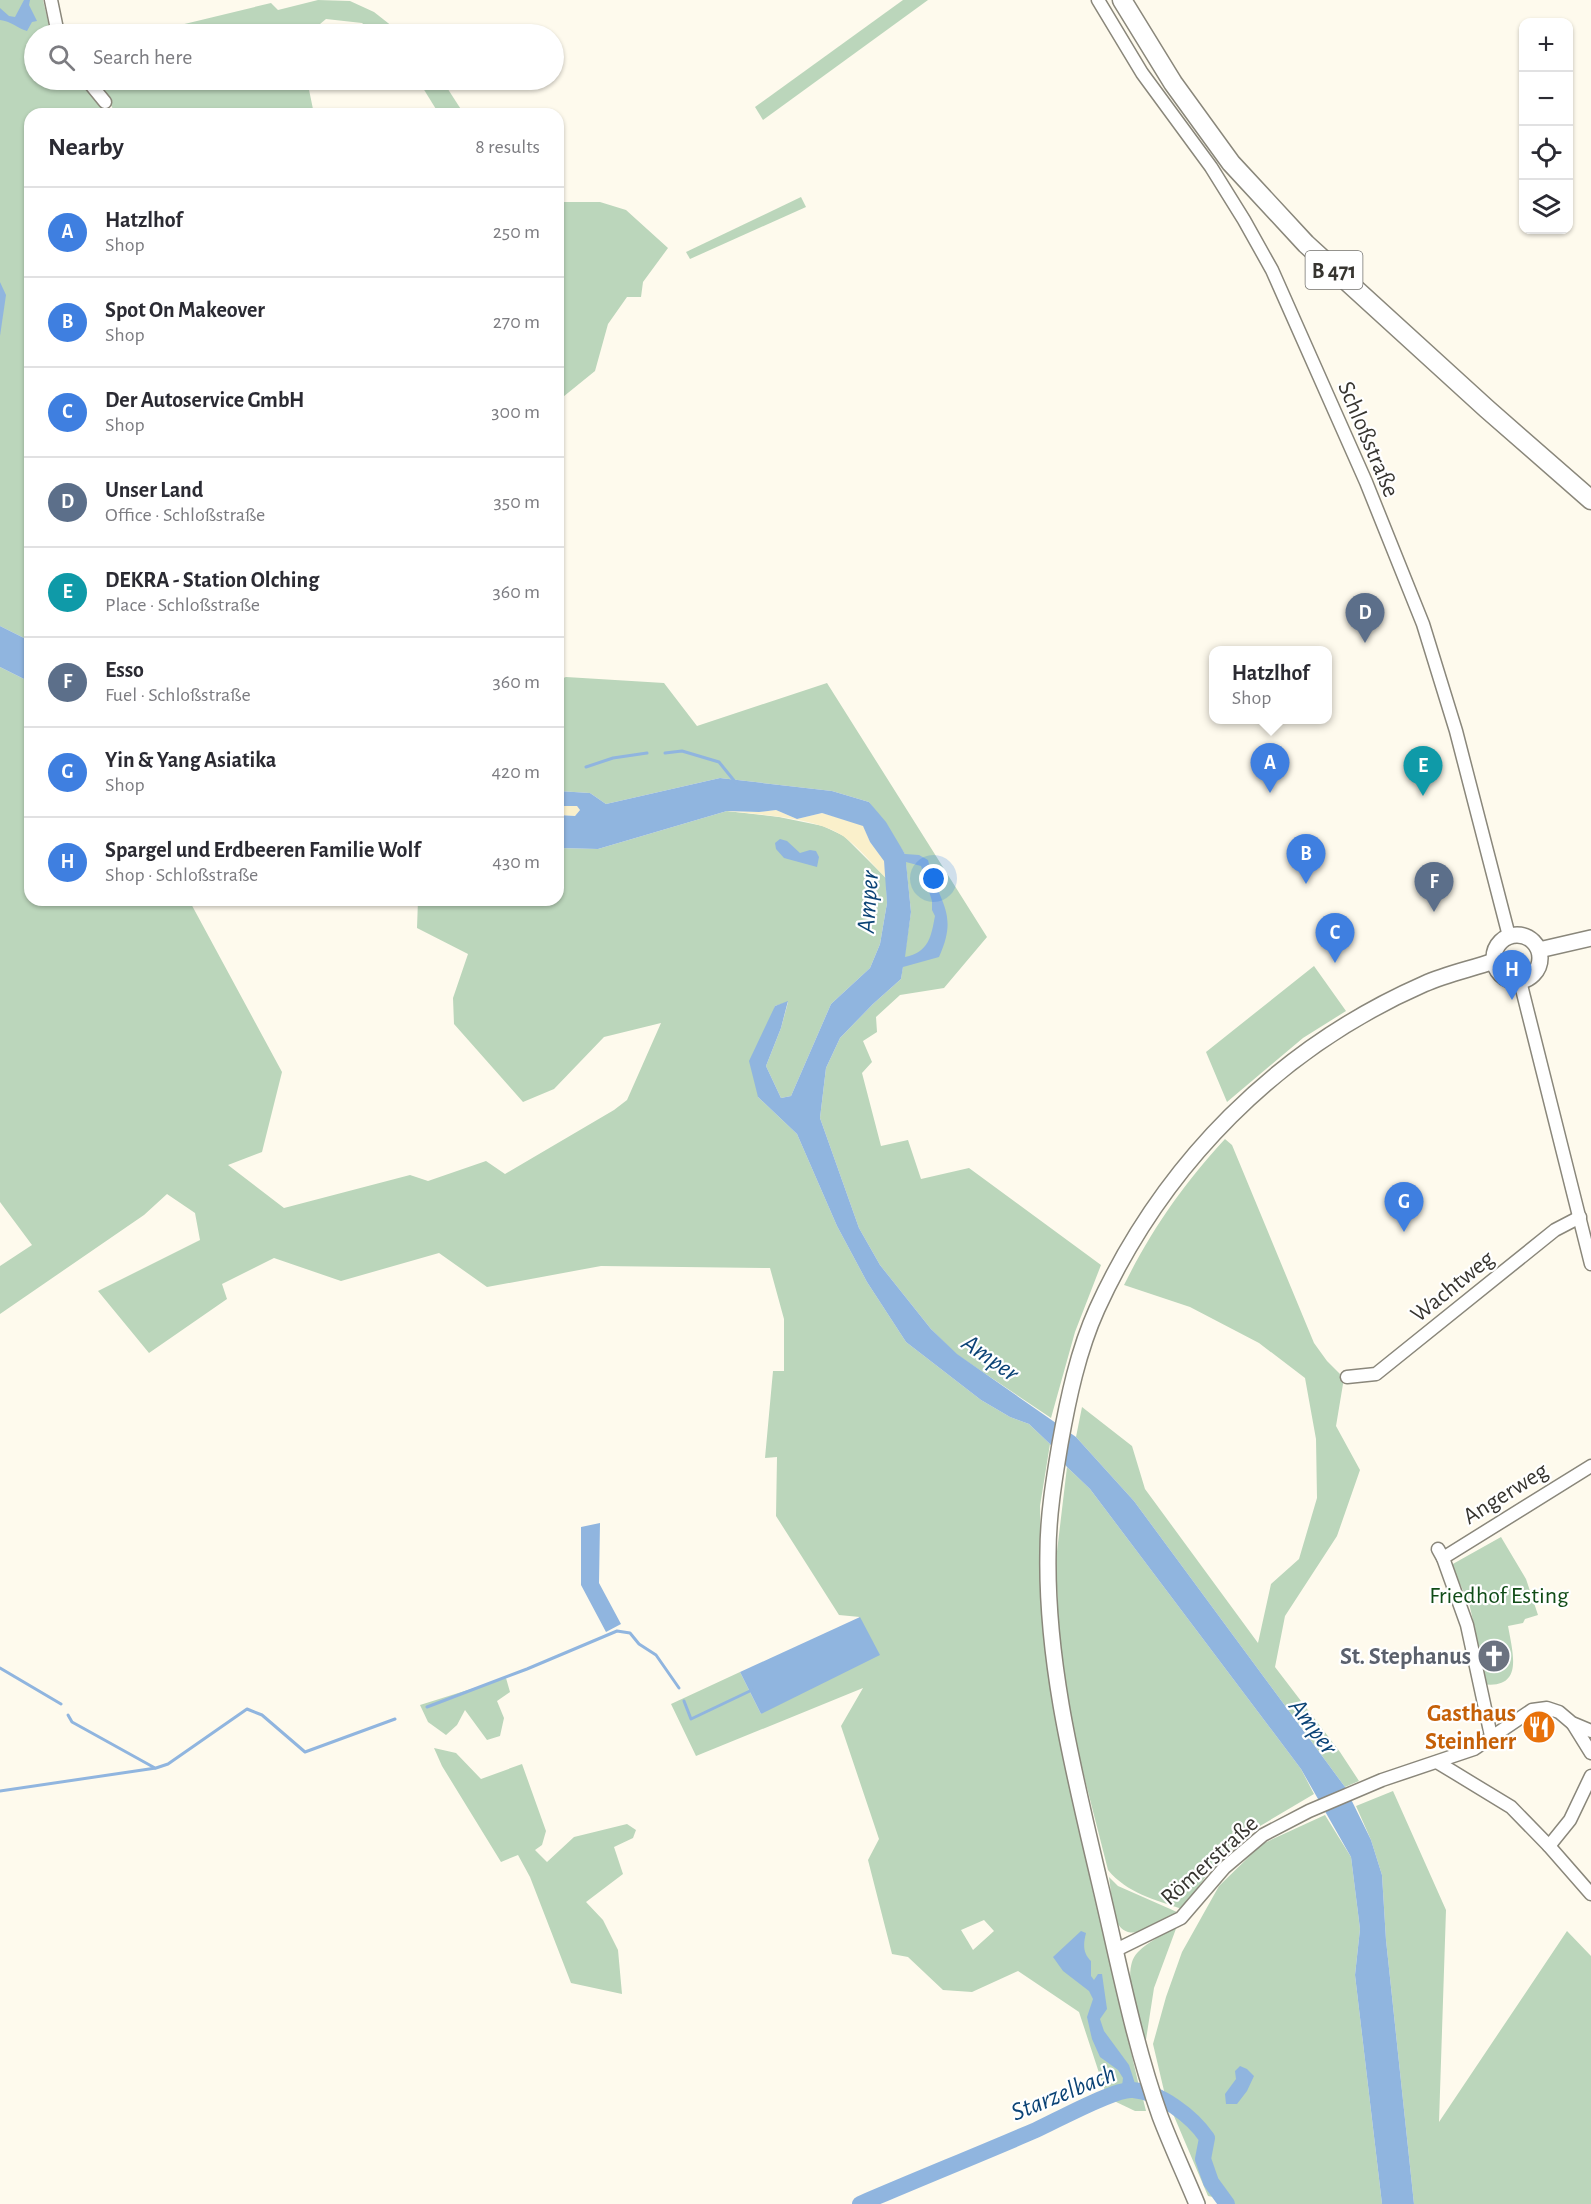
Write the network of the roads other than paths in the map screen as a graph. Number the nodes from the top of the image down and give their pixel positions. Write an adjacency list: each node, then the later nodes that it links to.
1 (51, 0): 4 (street)
2 (1098, 0): 8 (street, Schloßstraße)
3 (1122, 0): 7 (highway, B 471)
4 (56, 24)
5 (95, 90): 6 (street)
6 (105, 102)
7 (1591, 500)
8 (1509, 936): 10 (main road); 11 (main road)
9 (1591, 938): 10 (main road)
10 (1539, 950): 12 (main road)
11 (1494, 961): 12 (main road); 25 (main road)
12 (1520, 981): 13 (street)
13 (1581, 1217): 14 (street); 15 (street, Wachtweg)
14 (1591, 1264)
15 (1347, 1377)
16 (1591, 1466): 19 (street, Angerweg)
17 (1572, 1723): 18 (street, Römerstraße); 19 (street, Römerstraße); 20 (street)
18 (1591, 1731)
19 (1491, 1736): 21 (street, Römerstraße)
20 (1591, 1753)
21 (1437, 1762): 23 (street); 25 (street, Römerstraße)
22 (1591, 1776): 23 (street)
23 (1549, 1846): 24 (street)
24 (1591, 1894)
25 (1116, 1950): 26 (main road)
26 (1197, 2204)

